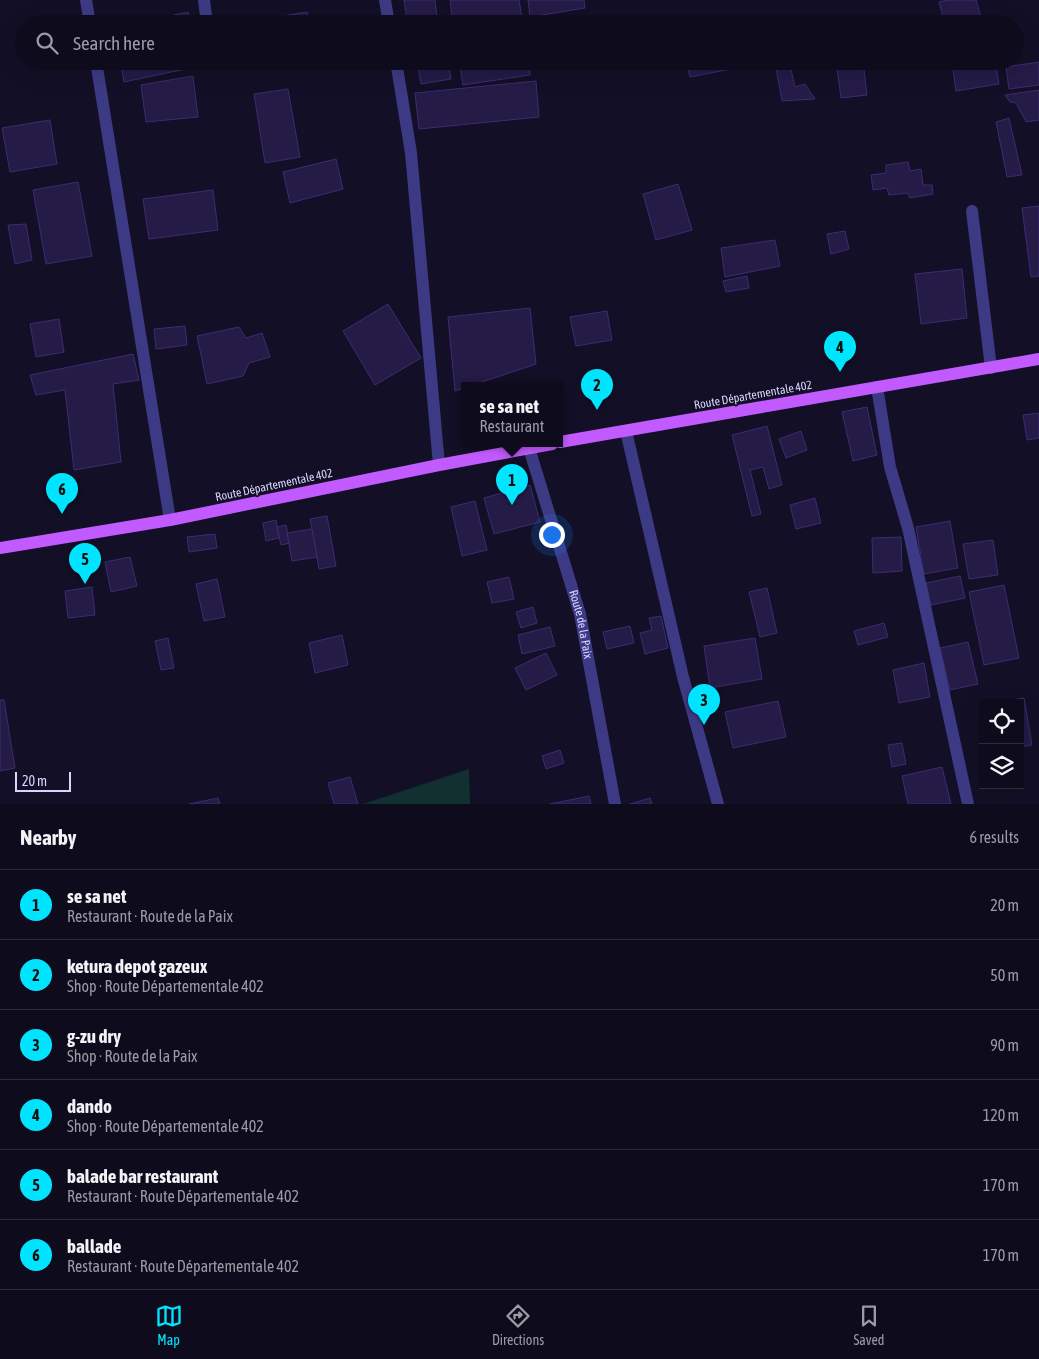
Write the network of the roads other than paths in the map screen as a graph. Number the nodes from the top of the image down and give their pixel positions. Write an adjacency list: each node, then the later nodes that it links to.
1 (86, 0): 4 (street)
2 (204, 0): 5 (street)
3 (385, 0): 6 (street)
4 (88, 15)
5 (206, 15)
6 (388, 15)
7 (97, 70): 18 (street)
8 (397, 70): 17 (street)
9 (972, 211): 11 (street)
10 (1039, 359): 11 (main road, Route Départementale 402)
11 (991, 368): 12 (main road, Route Départementale 402)
12 (877, 387): 13 (main road, Route Départementale 402); 22 (street)
13 (626, 430): 14 (main road, Route Départementale 402); 21 (street)
14 (563, 441)
15 (535, 447): 16 (main road, Route Départementale 402)
16 (529, 448): 17 (main road, Route Départementale 402); 20 (street, Route de la Paix)
17 (438, 465): 18 (main road, Route Départementale 402)
18 (170, 520): 19 (main road, Route Départementale 402)
19 (0, 548)
20 (615, 804)
21 (718, 804)
22 (968, 804)

